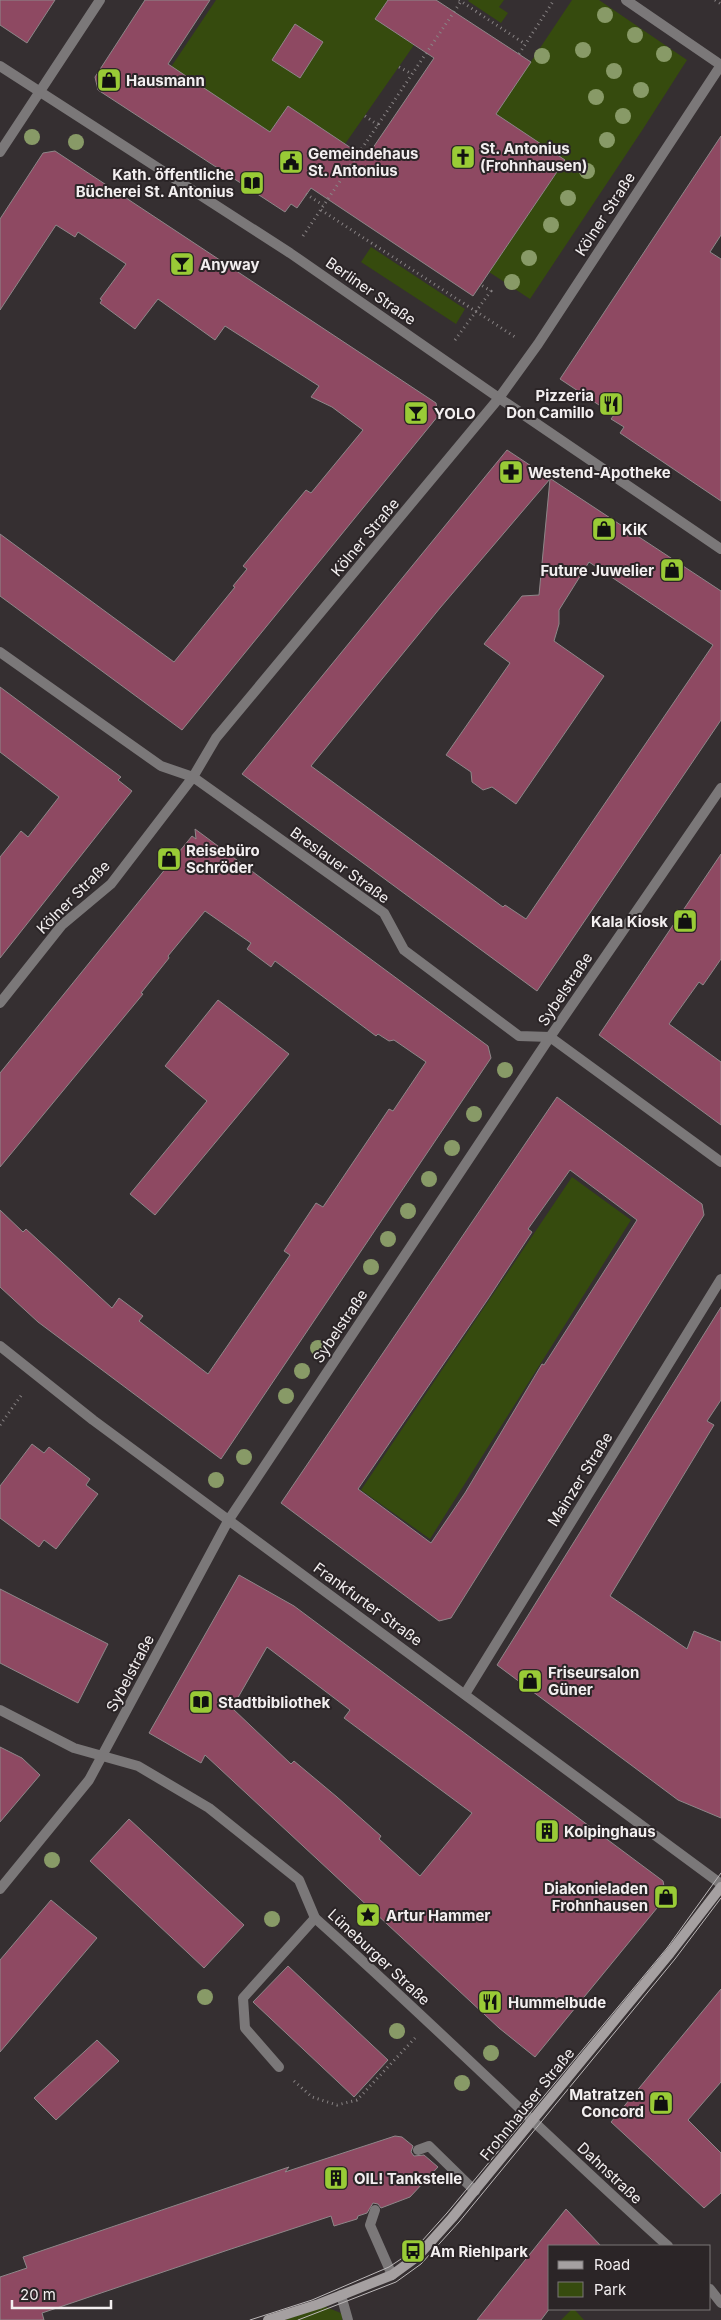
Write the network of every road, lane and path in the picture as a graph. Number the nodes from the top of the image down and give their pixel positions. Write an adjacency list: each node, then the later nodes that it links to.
1 (100, 0): 13 (street)
2 (460, 0): 7 (path); 12 (path)
3 (554, 0): 7 (path)
4 (626, 0): 9 (street, Kölner Straße)
5 (716, 0): 6 (path)
6 (721, 4)
7 (525, 44): 8 (path)
8 (519, 54)
9 (721, 65): 23 (street, Kölner Straße)
10 (0, 66): 13 (street, Berliner Straße)
11 (399, 67): 12 (path)
12 (412, 74): 15 (path)
13 (40, 91): 16 (street); 20 (street, Berliner Straße)
14 (365, 116): 15 (path)
15 (378, 125): 18 (path)
16 (0, 152)
17 (306, 194): 18 (path)
18 (323, 205): 19 (path)
19 (321, 210): 20 (path); 22 (path)
20 (290, 253): 24 (street, Berliner Straße)
21 (481, 285): 22 (path)
22 (476, 311): 23 (path); 24 (path)
23 (534, 350): 25 (street, Kölner Straße)
24 (442, 359): 25 (street, Berliner Straße)
25 (499, 398): 26 (street, Berliner Straße); 28 (street, Kölner Straße)
26 (721, 549)
27 (0, 652): 28 (street, Breslauer Straße)
28 (193, 777): 30 (street, Kölner Straße); 31 (street, Breslauer Straße)
29 (721, 788): 31 (street, Sybelstraße)
30 (0, 1003)
31 (550, 1037): 32 (street); 37 (street, Sybelstraße)
32 (721, 1162)
33 (721, 1279): 38 (street, Mainzer Straße)
34 (0, 1346): 35 (street, Frankfurter Straße)
35 (36, 1375): 36 (path); 37 (street, Frankfurter Straße)
36 (0, 1425)
37 (228, 1520): 38 (street, Frankfurter Straße); 40 (street, Sybelstraße)
38 (465, 1694): 41 (street, Frankfurter Straße)
39 (0, 1710): 40 (street, Lüneburger Straße)
40 (104, 1756): 42 (street, Sybelstraße); 43 (street, Lüneburger Straße)
41 (721, 1885): 46 (main road, Frohnhauser Straße)
42 (0, 1889)
43 (315, 1918): 44 (street, Lüneburger Straße); 45 (street)
44 (429, 2024): 45 (path); 46 (street, Lüneburger Straße)
45 (279, 2067)
46 (532, 2120): 48 (main road, Frohnhauser Straße); 50 (street, Dahnstraße)
47 (418, 2150): 48 (street)
48 (475, 2191): 51 (main road, Frohnhauser Straße)
49 (375, 2210): 51 (street)
50 (667, 2245)
51 (392, 2275): 53 (main road, Frohnhauser Straße)
52 (711, 2290): 54 (street)
53 (341, 2295): 55 (main road, Frohnhauser Straße); 56 (street)
54 (721, 2303)
55 (268, 2320)
56 (348, 2320)

